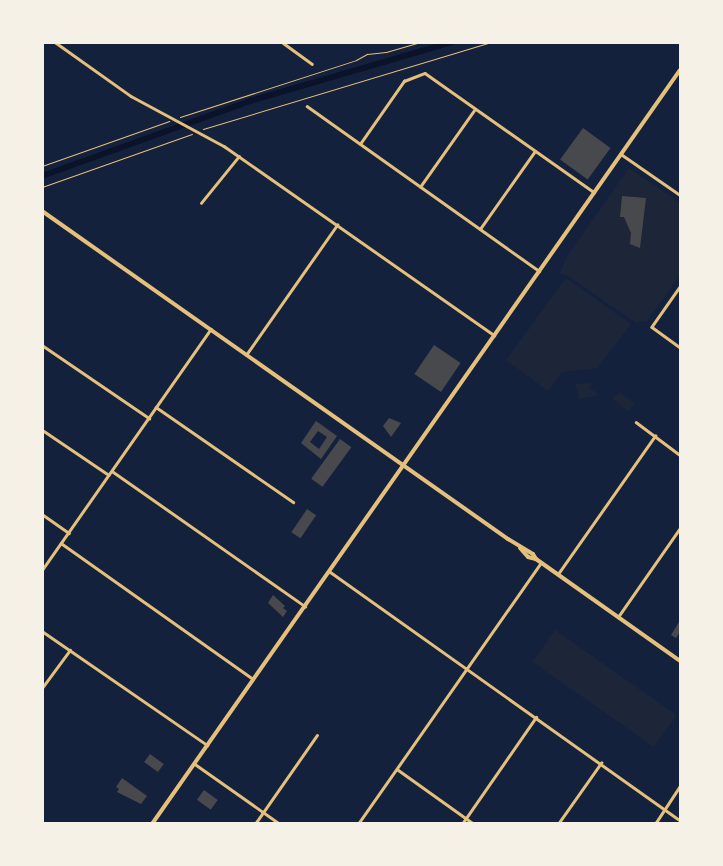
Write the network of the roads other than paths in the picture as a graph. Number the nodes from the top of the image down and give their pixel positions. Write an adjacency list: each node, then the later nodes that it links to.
1 (54, 42): 10 (street)
2 (282, 42): 3 (street)
3 (312, 64)
4 (680, 70): 9 (main road)
5 (307, 106): 7 (street)
6 (475, 109): 7 (street); 8 (street); 11 (street)
7 (360, 144): 11 (street)
8 (535, 150): 12 (street); 17 (street)
9 (621, 154): 12 (main road); 13 (street)
10 (239, 156): 14 (street); 16 (street)
11 (420, 187): 17 (street)
12 (594, 192): 18 (main road)
13 (680, 196)
14 (201, 202)
15 (42, 211): 20 (main road)
16 (337, 225): 21 (street); 24 (street)
17 (480, 229): 18 (street)
18 (539, 271): 21 (main road)
19 (680, 287): 23 (street)
20 (211, 329): 24 (main road); 25 (street)
21 (494, 336): 31 (main road)
22 (42, 345): 26 (street)
23 (680, 347)
24 (246, 354): 31 (main road)
25 (156, 407): 26 (street); 34 (street)
26 (148, 418): 32 (street)
27 (636, 422): 29 (street)
28 (44, 431): 33 (street)
29 (655, 436): 30 (street); 42 (street)
30 (680, 455)
31 (403, 466): 39 (main road); 41 (main road)
32 (112, 471): 33 (street); 43 (street)
33 (109, 476): 37 (street)
34 (293, 502)
35 (42, 514): 37 (street)
36 (680, 528): 44 (street)
37 (69, 533): 38 (street)
38 (61, 544): 40 (street); 49 (street)
39 (541, 563): 42 (main road); 48 (street)
40 (42, 570)
41 (329, 571): 43 (main road); 48 (street)
42 (558, 574): 44 (main road)
43 (304, 606): 49 (main road)
44 (618, 617): 47 (main road)
45 (42, 631): 46 (street)
46 (70, 650): 50 (street); 53 (street)
47 (680, 659)
48 (467, 668): 51 (street); 56 (street)
49 (253, 679): 53 (main road)
50 (42, 688)
51 (536, 718): 55 (street); 60 (street)
52 (317, 735): 59 (street)
53 (207, 745): 54 (main road)
54 (194, 763): 59 (street); 62 (main road)
55 (601, 763): 58 (street); 68 (street)
56 (397, 769): 60 (street); 65 (street)
57 (680, 786): 58 (street)
58 (665, 809): 61 (street); 69 (street)
59 (263, 812): 63 (street); 64 (street)
60 (466, 818): 66 (street); 67 (street)
61 (680, 820)
62 (152, 824)
63 (255, 824)
64 (280, 824)
65 (358, 824)
66 (462, 824)
67 (474, 824)
68 (558, 824)
69 (655, 824)

